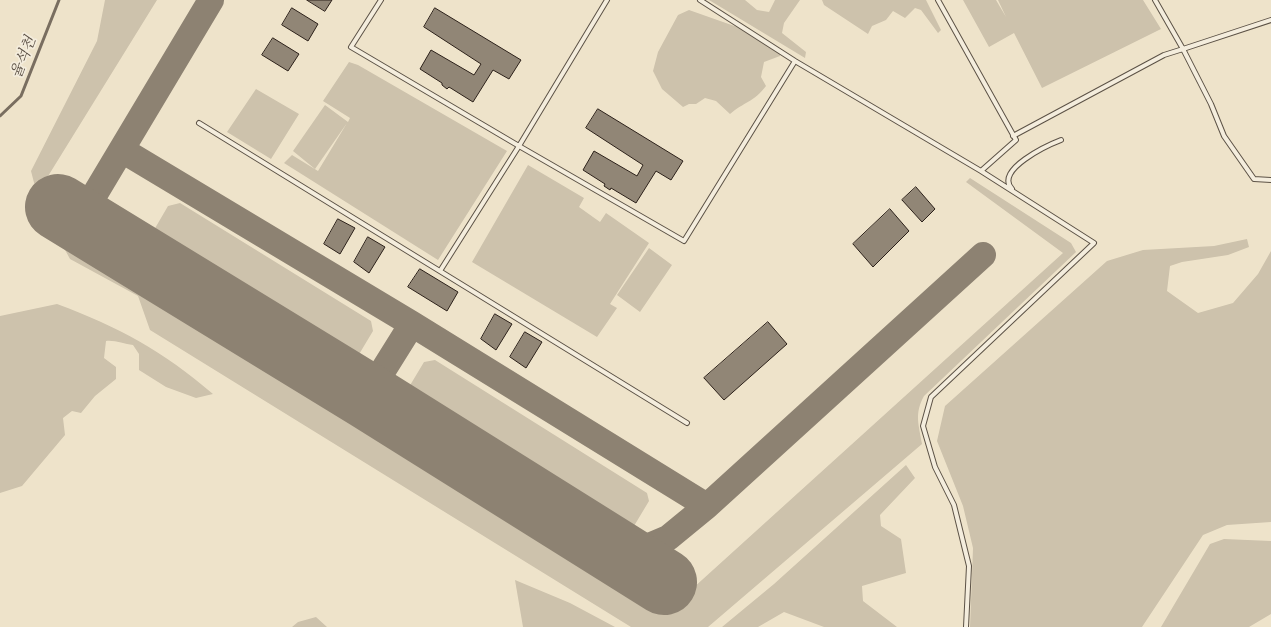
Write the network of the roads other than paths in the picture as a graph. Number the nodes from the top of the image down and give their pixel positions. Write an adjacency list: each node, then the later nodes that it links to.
1 (381, 0): 12 (lane)
2 (607, 0): 12 (lane)
3 (700, 0): 8 (lane)
4 (938, 0): 10 (lane)
5 (1155, 0): 7 (lane)
6 (1271, 20): 7 (lane)
7 (1183, 49): 10 (lane); 14 (lane)
8 (795, 60): 12 (lane); 13 (lane)
9 (199, 123): 16 (lane)
10 (1013, 136): 13 (lane)
11 (1061, 140): 15 (lane)
12 (519, 146): 16 (lane)
13 (981, 171): 15 (lane)
14 (1271, 180)
15 (1015, 192): 18 (lane)
16 (440, 271): 17 (lane)
17 (687, 423)
18 (966, 627)

